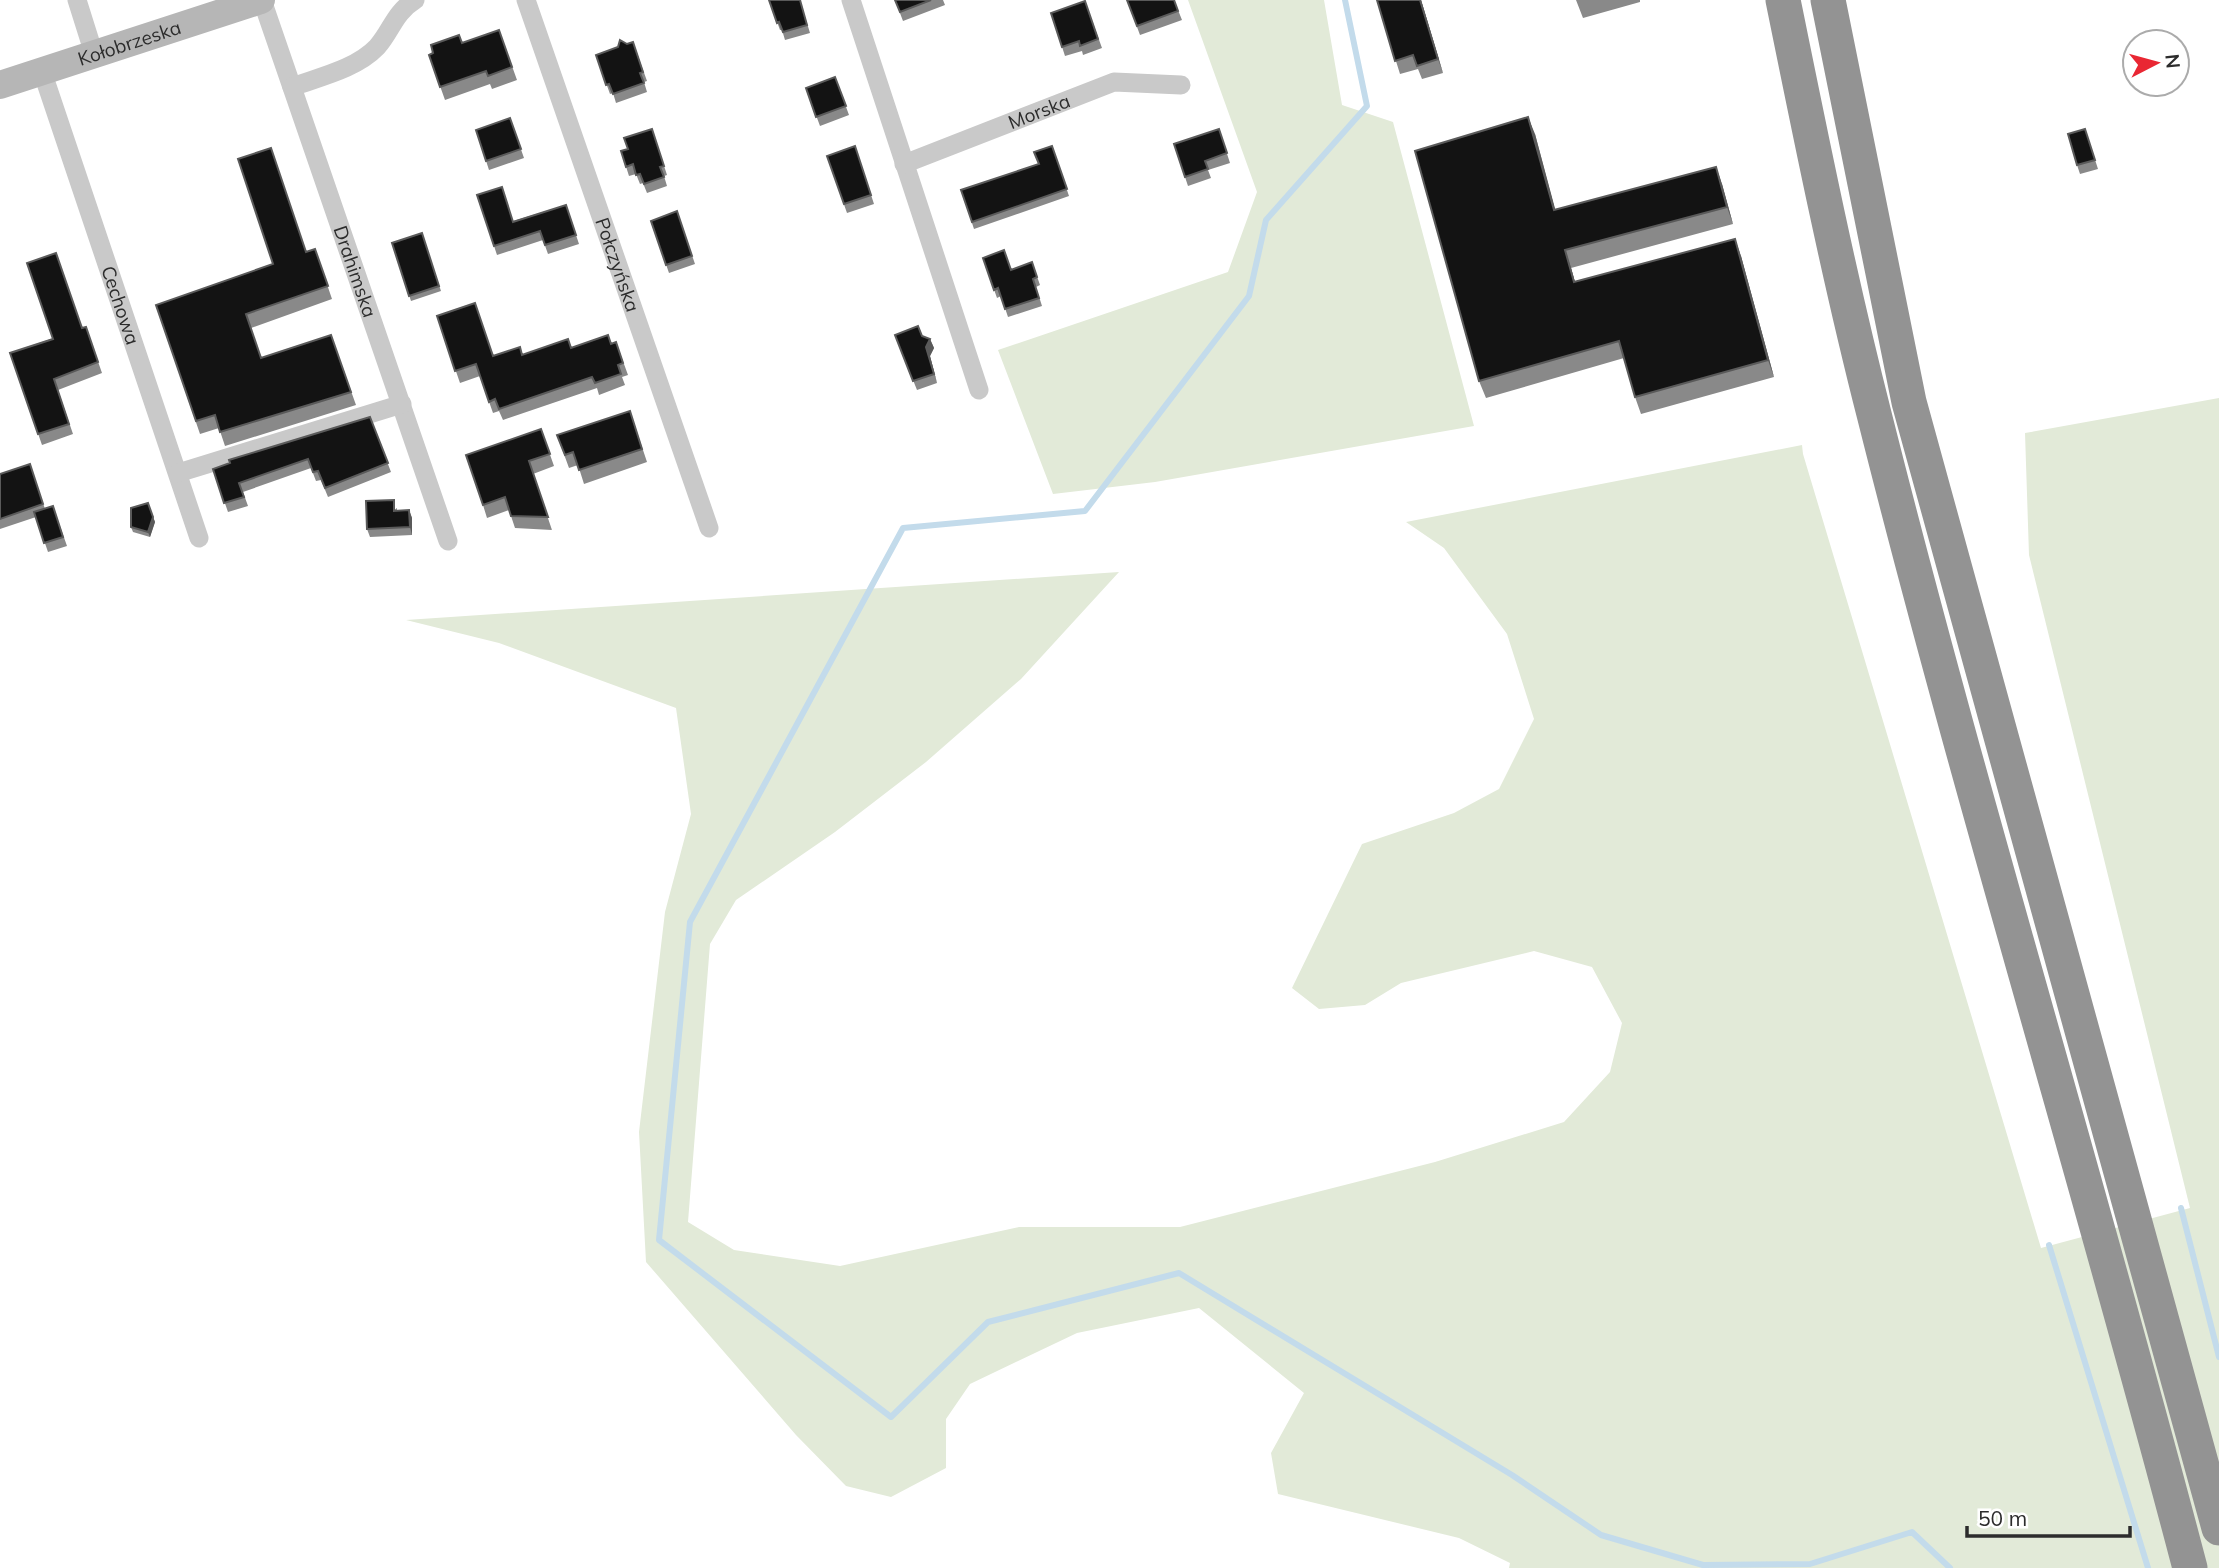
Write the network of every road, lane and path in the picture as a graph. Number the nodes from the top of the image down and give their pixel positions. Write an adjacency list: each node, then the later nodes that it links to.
1 (77, 0): 8 (street)
2 (261, 0): 8 (main road, Kołobrzeska); 12 (street, Drahimska)
3 (415, 0): 12 (street)
4 (526, 0): 17 (street, Połczyńska)
5 (851, 0): 13 (street)
6 (1783, 0): 21 (highway)
7 (1828, 0): 20 (highway)
8 (94, 54): 9 (main road, Kołobrzeska)
9 (42, 71): 10 (main road, Kołobrzeska); 16 (street, Cechowa)
10 (0, 85)
11 (1181, 85): 13 (street, Morska)
12 (292, 87): 15 (street, Drahimska)
13 (904, 164): 14 (street)
14 (979, 390)
15 (402, 404): 16 (street); 19 (street, Drahimska)
16 (178, 473): 18 (street, Cechowa)
17 (709, 528)
18 (199, 538)
19 (448, 541)
20 (2219, 1528)
21 (2190, 1568)

